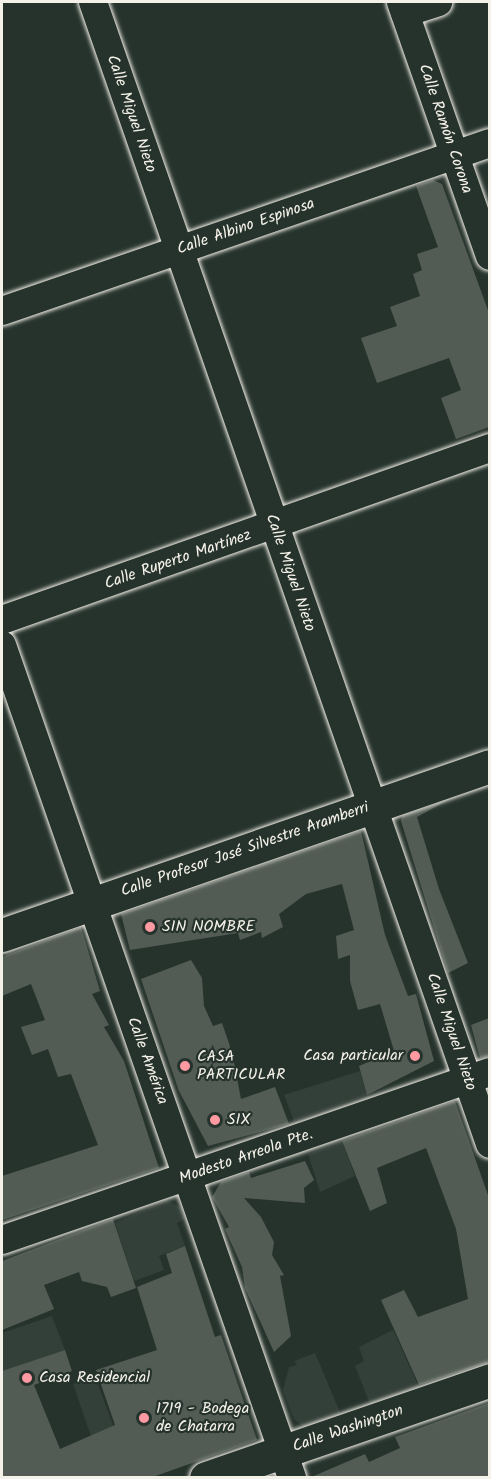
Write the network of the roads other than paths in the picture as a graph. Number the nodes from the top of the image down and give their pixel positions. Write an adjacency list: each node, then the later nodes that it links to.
1 (93, 2): 6 (street, Calle Miguel Nieto)
2 (438, 2): 3 (street)
3 (403, 7): 5 (street, Calle Ramón Corona)
4 (489, 142): 5 (street, Calle Albino Espinosa)
5 (454, 154): 6 (street, Calle Albino Espinosa); 7 (street, Calle Ramón Corona)
6 (178, 251): 8 (street, Calle Albino Espinosa); 10 (street, Calle Miguel Nieto)
7 (489, 256)
8 (2, 311)
9 (489, 448): 10 (street, Calle Ruperto Martínez)
10 (274, 527): 11 (street, Calle Ruperto Martínez); 14 (street, Calle Miguel Nieto)
11 (2, 620)
12 (2, 645): 15 (street, Calle América)
13 (489, 766): 14 (main road, Calle Profesor José Silvestre Aramberri)
14 (373, 806): 15 (main road, Calle Profesor José Silvestre Aramberri); 17 (street, Calle Miguel Nieto)
15 (90, 903): 16 (main road, Calle Profesor José Silvestre Aramberri); 19 (street, Calle América)
16 (2, 935)
17 (478, 1075): 18 (street, Calle Miguel Nieto); 19 (street, Modesto Arreola Pte.)
18 (489, 1144)
19 (188, 1177): 20 (street, Modesto Arreola Pte.); 22 (street, Calle América)
20 (2, 1240)
21 (489, 1380): 22 (main road, Calle Washington)
22 (288, 1464): 23 (main road, Calle Washington)
23 (206, 1478)

